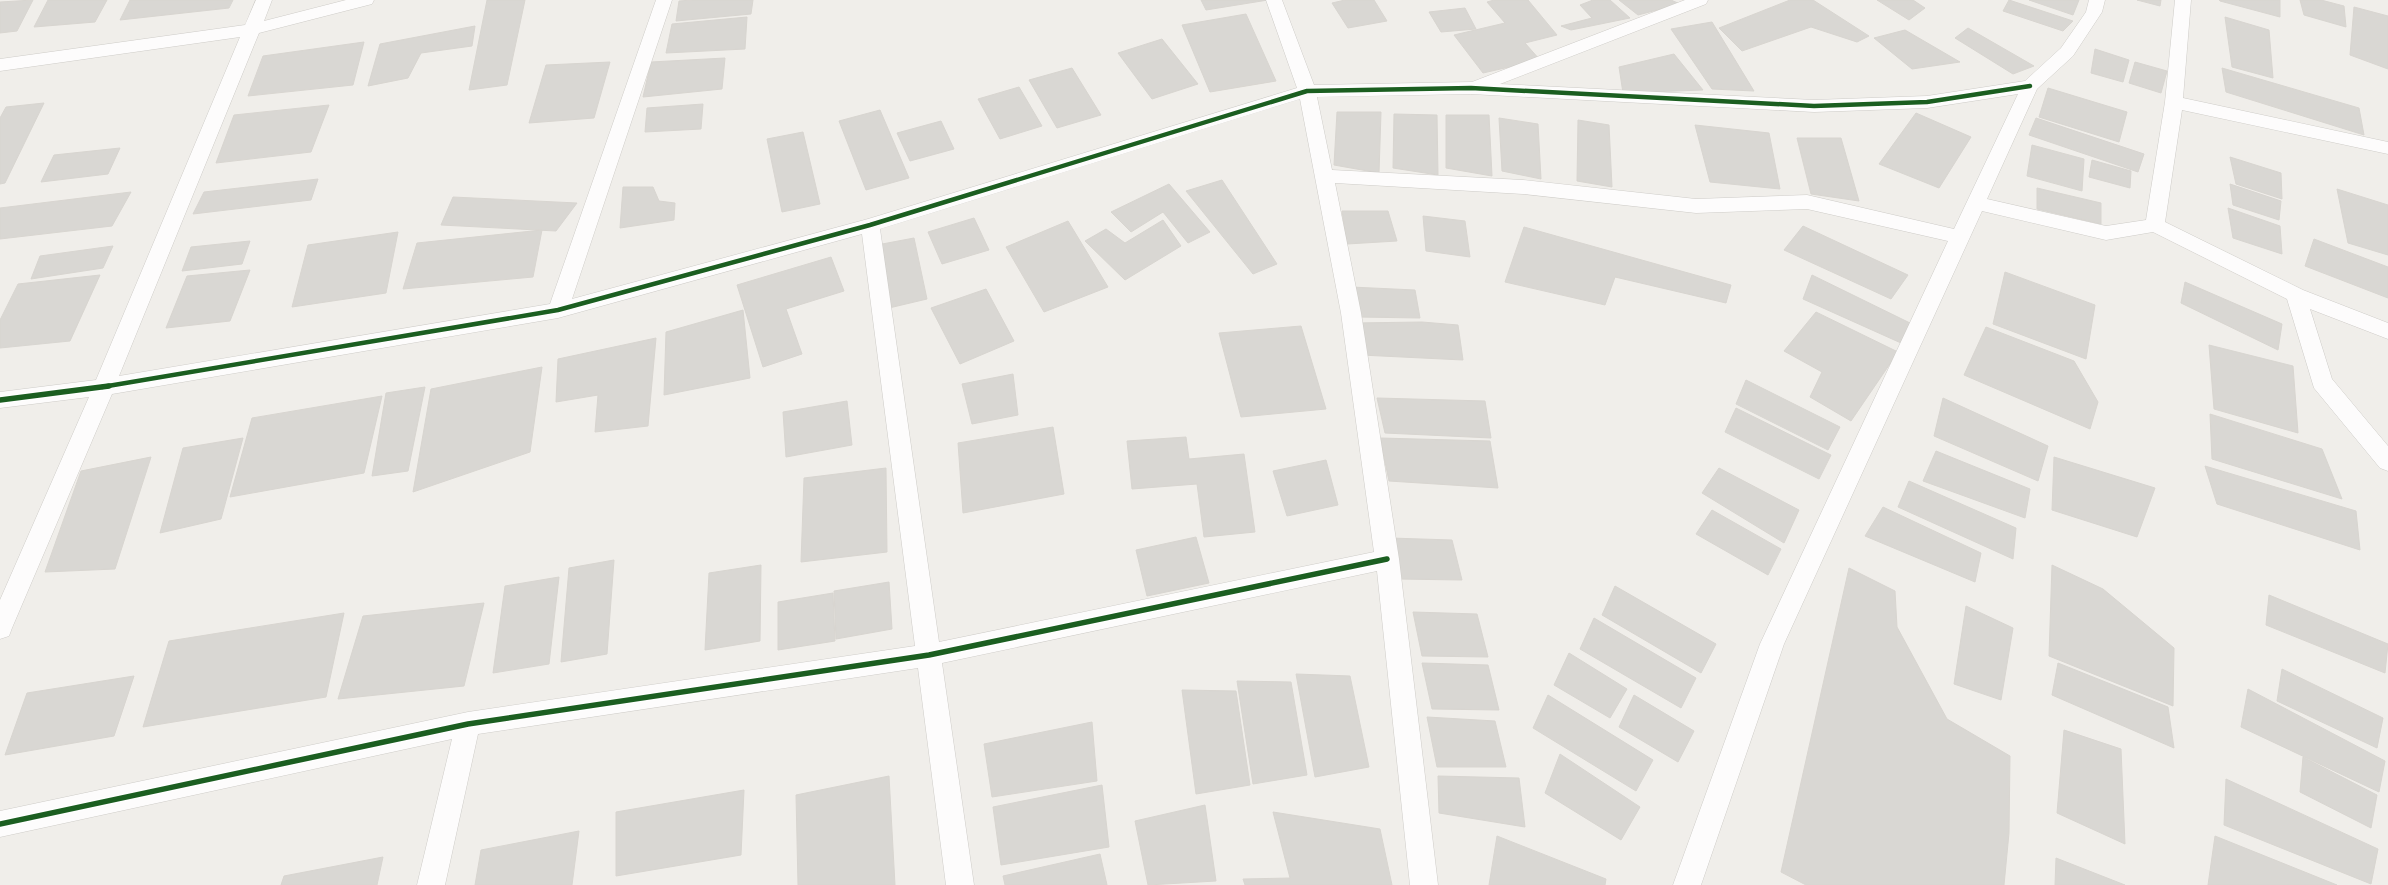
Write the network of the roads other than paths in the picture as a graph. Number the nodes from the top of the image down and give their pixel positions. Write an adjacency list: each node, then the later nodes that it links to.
1 (264, 0): 8 (street)
2 (366, 0): 8 (street)
3 (664, 0): 21 (street)
4 (1274, 0): 12 (street)
5 (1700, 0): 11 (street)
6 (2097, 0): 10 (street)
7 (2183, 0): 13 (street)
8 (250, 30): 9 (street); 23 (street)
9 (0, 65)
10 (2030, 86): 11 (street); 16 (street)
11 (1471, 88): 12 (street)
12 (1308, 91): 15 (street); 18 (street)
13 (2174, 102): 14 (street); 17 (street)
14 (2388, 148)
15 (1324, 176): 19 (street); 26 (street)
16 (1976, 203): 17 (street); 19 (street)
17 (2155, 225): 20 (street)
18 (870, 226): 21 (street); 28 (street)
19 (1960, 237): 34 (street)
20 (2296, 295): 22 (street); 25 (street)
21 (558, 310): 23 (street)
22 (2388, 331)
23 (104, 387): 24 (street); 27 (street)
24 (0, 400)
25 (2388, 462)
26 (1387, 559): 28 (street); 33 (street)
27 (0, 628)
28 (929, 655): 29 (street); 32 (street)
29 (468, 724): 30 (street); 31 (street)
30 (0, 824)
31 (431, 885)
32 (960, 885)
33 (1424, 885)
34 (1687, 885)

